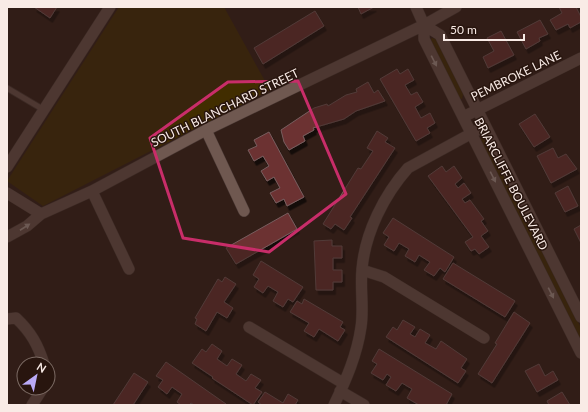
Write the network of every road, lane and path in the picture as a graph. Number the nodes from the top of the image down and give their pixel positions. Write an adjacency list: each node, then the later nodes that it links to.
1 (110, 7): 7 (street)
2 (416, 7): 4 (street, BRIARCLIFFE BOULEVARD)
3 (456, 7): 4 (street, SOUTH BLANCHARD STREET)
4 (424, 24): 8 (street, BRIARCLIFFE BOULEVARD); 9 (street, BRIARCLIFFE BOULEVARD, one-way to 9); 11 (street, SOUTH BLANCHARD STREET)
5 (581, 58): 8 (street, PEMBROKE LANE)
6 (7, 88): 7 (lane)
7 (44, 110): 13 (street)
8 (477, 110): 9 (street, PEMBROKE LANE); 10 (street, BRIARCLIFFE BOULEVARD)
9 (463, 117): 12 (street, BRIARCLIFFE BOULEVARD)
10 (485, 126): 12 (street); 21 (street, BRIARCLIFFE BOULEVARD)
11 (206, 130): 14 (street, SOUTH BLANCHARD STREET); 16 (street)
12 (471, 133): 20 (street); 25 (street, BRIARCLIFFE BOULEVARD, one-way to 25)
13 (7, 167)
14 (92, 191): 17 (street, SOUTH BLANCHARD STREET); 19 (street)
15 (7, 193): 17 (street)
16 (244, 211)
17 (41, 214): 18 (street, SOUTH BLANCHARD STREET, one-way to 17)
18 (7, 237)
19 (129, 269)
20 (362, 270): 24 (street); 27 (street)
21 (581, 317)
22 (7, 319): 26 (street)
23 (249, 327): 27 (street)
24 (484, 338)
25 (581, 353)
26 (42, 356)
27 (342, 387): 30 (street); 31 (street)
28 (37, 396): 29 (street)
29 (32, 405)
30 (334, 405)
31 (364, 405)

